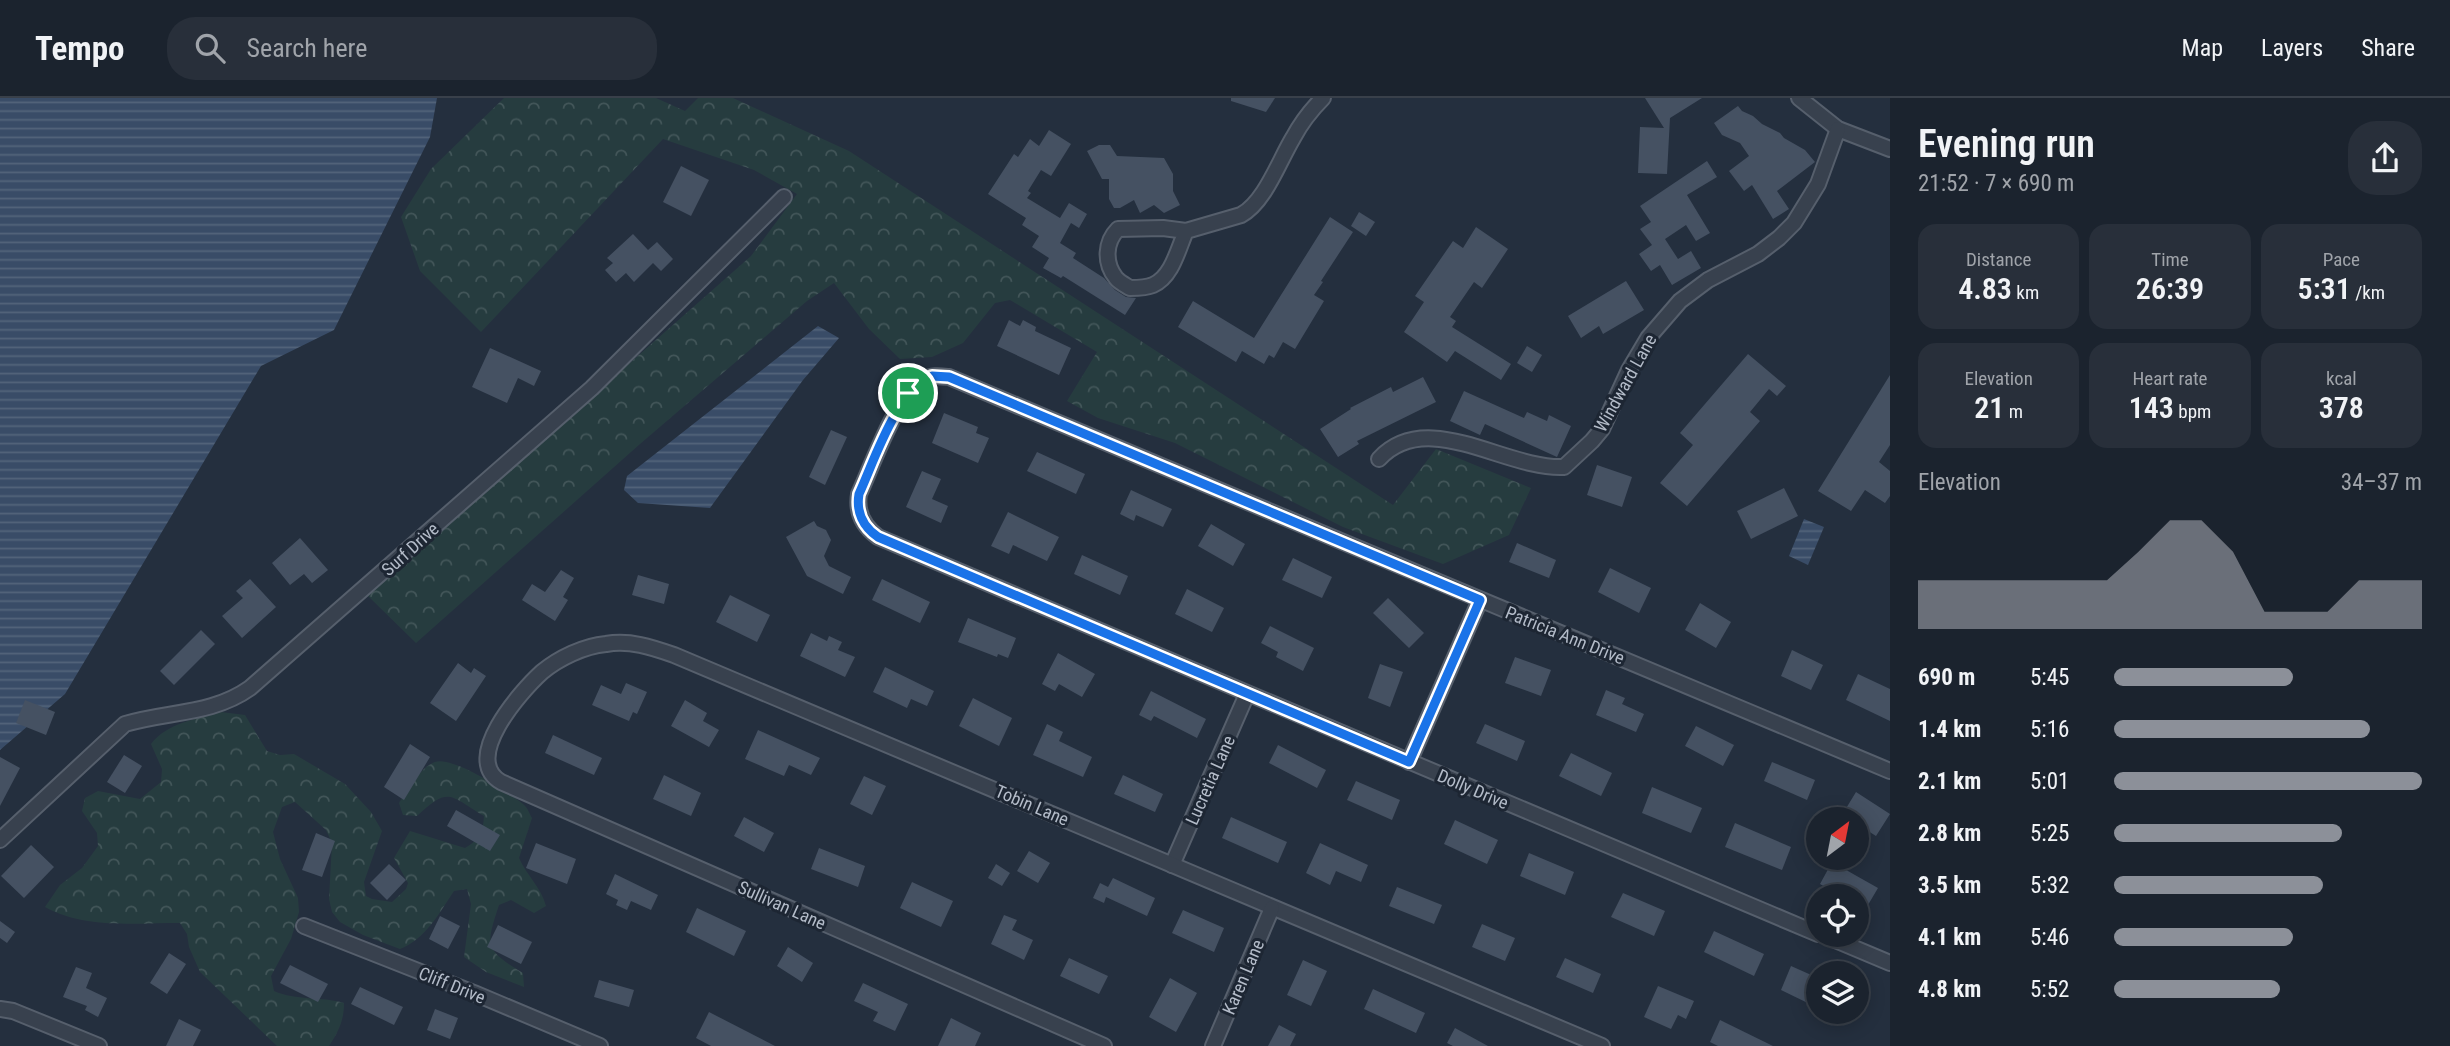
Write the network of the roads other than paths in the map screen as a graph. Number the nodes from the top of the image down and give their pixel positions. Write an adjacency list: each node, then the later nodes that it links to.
1 (1323, 98): 6 (street)
2 (1799, 98): 3 (street)
3 (1838, 129): 4 (street); 7 (street, Windward Lane)
4 (1890, 149)
5 (784, 197): 14 (street, Surf Drive)
6 (1185, 232): 6 (street)
7 (1379, 459)
8 (862, 522): 9 (street, Patricia Ann Drive); 10 (street, Dolly Drive)
9 (1480, 600): 12 (street); 13 (street, Patricia Ann Drive)
10 (1247, 694): 12 (street, Dolly Drive); 15 (street, Lucretia Lane)
11 (490, 745): 15 (street, Tobin Lane); 25 (street, Sullivan Lane)
12 (1409, 762): 18 (street, Dolly Drive)
13 (1890, 771)
14 (0, 840)
15 (1172, 865): 16 (street, Tobin Lane)
16 (1272, 908): 26 (street, Karen Lane); 27 (street, Tobin Lane)
17 (304, 926): 24 (street, Cliff Drive)
18 (1806, 929)
19 (1851, 947): 20 (street, Dolly Drive)
20 (1890, 963)
21 (6, 1010): 22 (street); 23 (street)
22 (0, 1024)
23 (99, 1046)
24 (600, 1046)
25 (1104, 1046)
26 (1213, 1046)
27 (1602, 1046)

